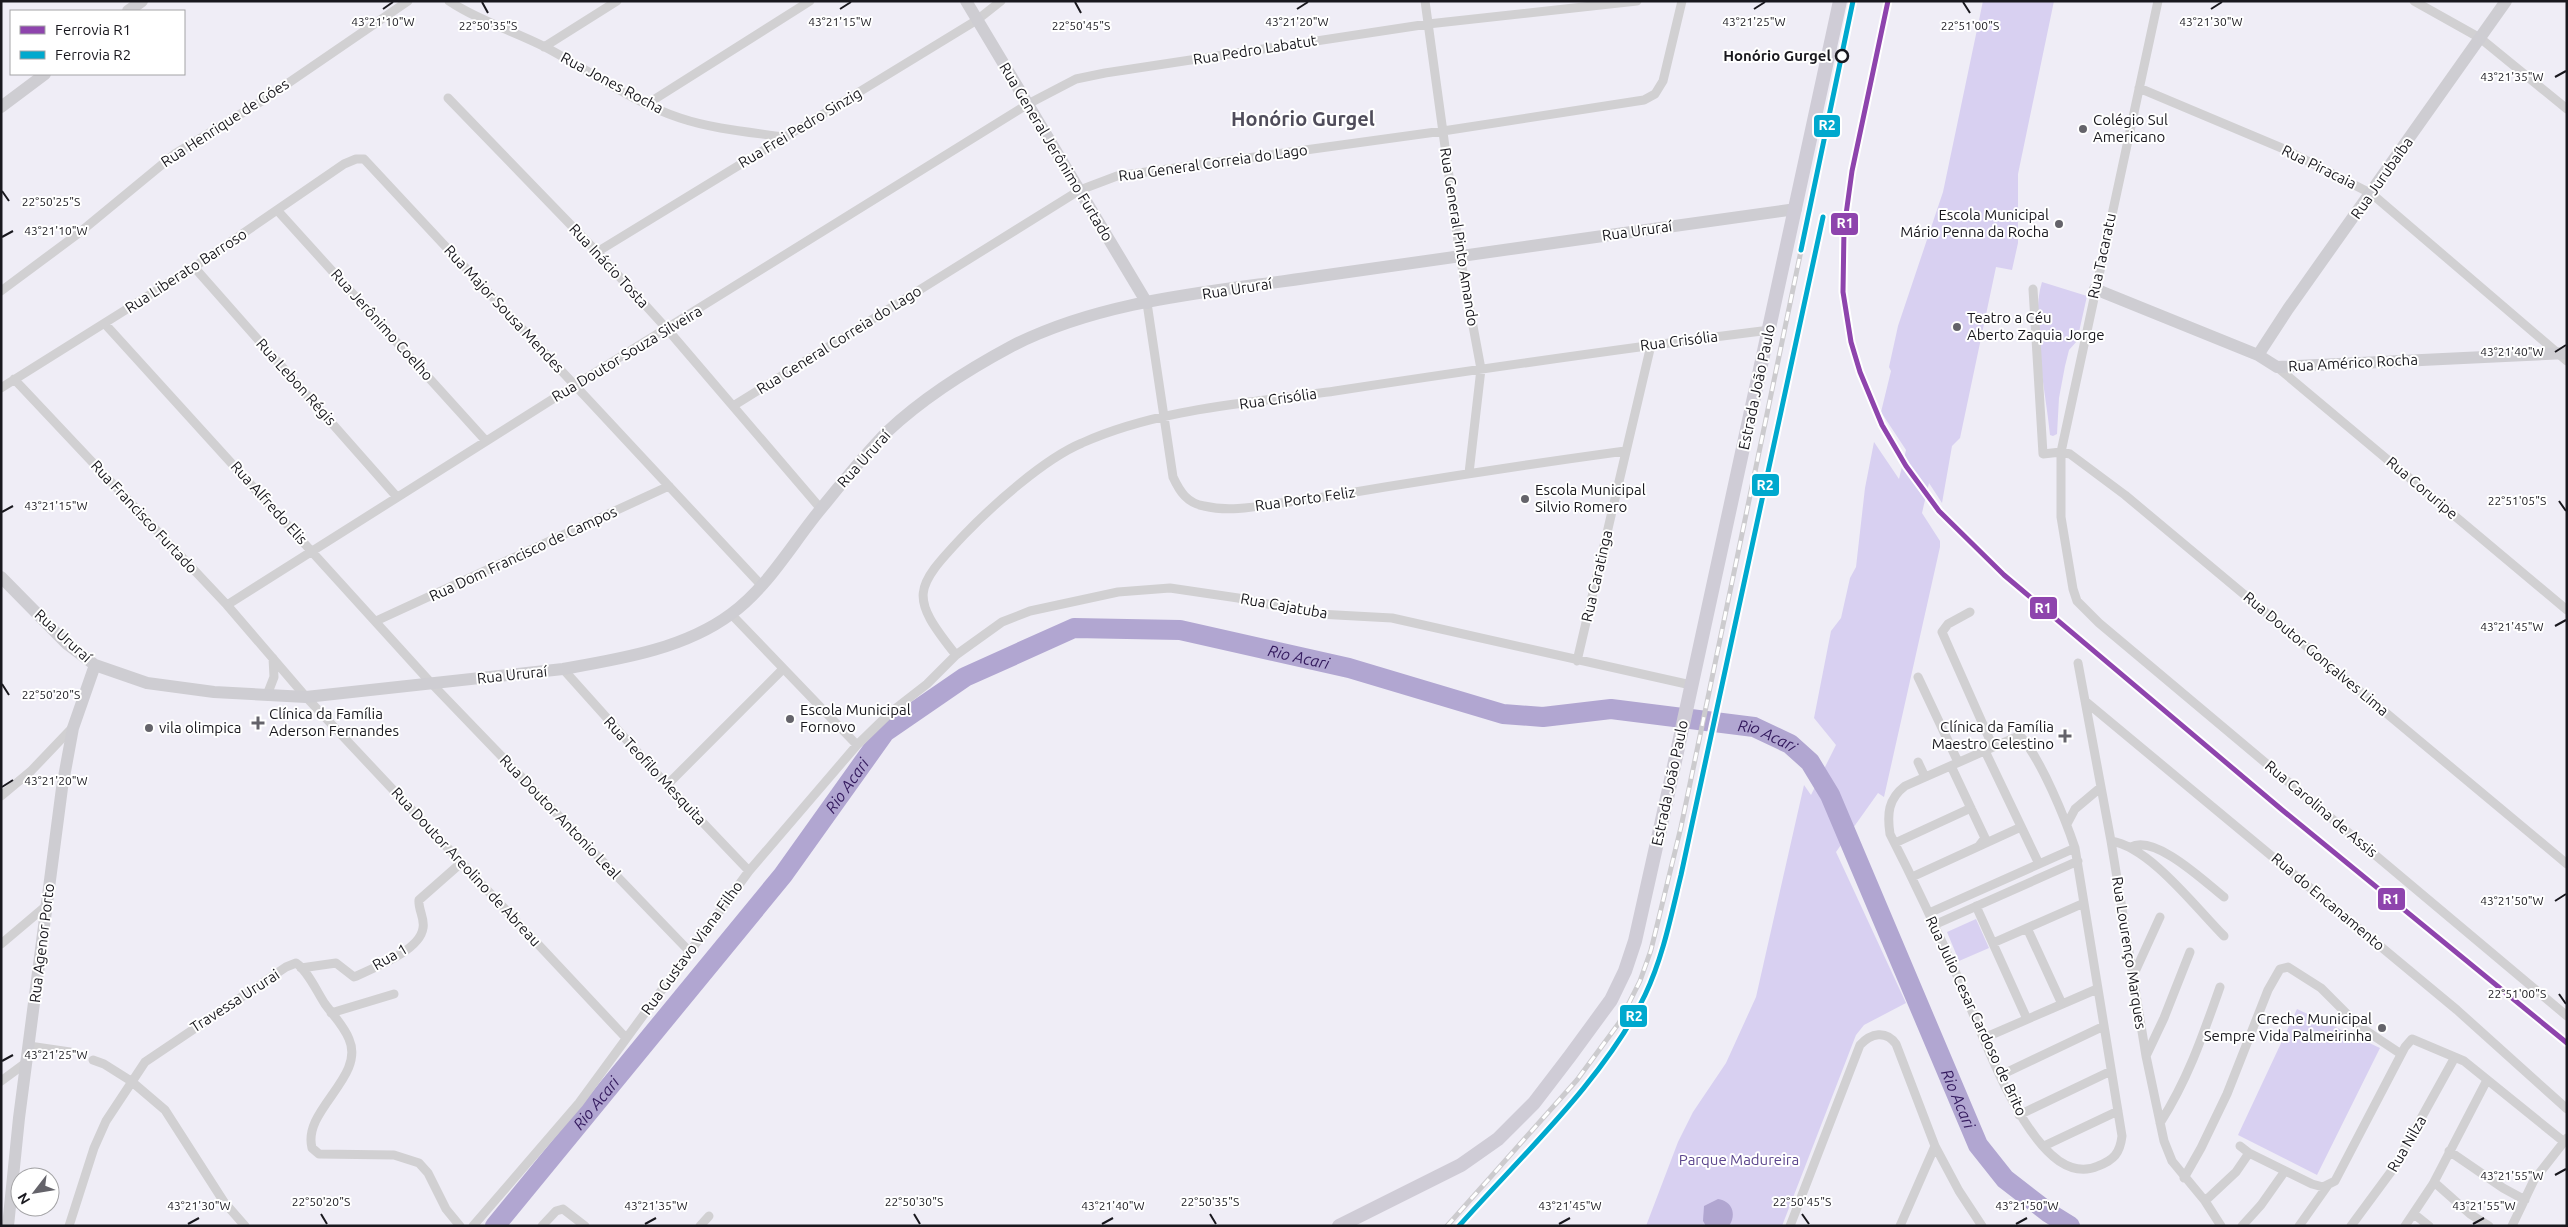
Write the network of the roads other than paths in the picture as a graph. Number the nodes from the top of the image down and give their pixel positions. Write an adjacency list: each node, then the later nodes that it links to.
1 (142, 1): 15 (street)
2 (408, 1): 39 (street, Rua Henrique de Góes)
3 (449, 1): 19 (street, Rua Jones Rocha)
4 (617, 1): 19 (street)
5 (810, 1): 23 (street)
6 (966, 1): 16 (street, Rua General Jerônimo Furtado)
7 (1000, 1): 16 (street, Rua Frei Pedro Sinzig)
8 (1425, 1): 17 (street, Rua General Pinto Amando)
9 (1637, 1): 17 (street, Rua Pedro Labatut)
10 (1682, 1): 27 (street, Rua General Correia do Lago)
11 (1840, 1): 33 (main road, Estrada João Paulo)
12 (2158, 1): 21 (street, Rua Tacaratu)
13 (2414, 1): 18 (street)
14 (2506, 1): 18 (street, Rua Jurubaíba)
15 (129, 10)
16 (977, 20): 24 (street, Rua General Jerônimo Furtado); 28 (street, Rua Frei Pedro Sinzig)
17 (1428, 24): 24 (street, Rua Pedro Labatut); 27 (street, Rua General Pinto Amando)
18 (2480, 38): 26 (street); 31 (street, Rua Jurubaíba)
19 (544, 47): 23 (street, Rua Jones Rocha)
20 (44, 75): 25 (street)
21 (2139, 88): 31 (street, Rua Piracaia); 37 (street, Rua Tacaratu)
22 (448, 98): 34 (street, Rua Inácio Tosta)
23 (647, 104): 28 (street, Rua Jones Rocha)
24 (1028, 104): 30 (street, Rua General Jerônimo Furtado); 42 (street, Rua Doutor Souza Silveira)
25 (1, 106)
26 (2567, 109)
27 (1443, 131): 30 (street, Rua General Correia do Lago); 35 (street, Rua General Pinto Amando)
28 (784, 137): 34 (street, Rua Frei Pedro Sinzig)
29 (370, 164): 32 (street, Rua Liberato Barroso); 50 (street, Rua Major Sousa Mendes)
30 (1080, 190): 40 (street, Rua General Jerônimo Furtado); 52 (street, Rua General Correia do Lago)
31 (2372, 194): 45 (street, Rua Jurubaíba); 46 (street, Rua Piracaia)
32 (277, 210): 36 (street, Rua Liberato Barroso); 54 (street, Rua Jerônimo Coelho)
33 (1796, 210): 35 (street, Rua Ururaí); 43 (main road, Estrada João Paulo)
34 (597, 252): 42 (street, Rua Inácio Tosta)
35 (1460, 256): 40 (street, Rua Ururaí); 48 (street, Rua General Pinto Amando)
36 (194, 267): 41 (street, Rua Liberato Barroso); 59 (street, Rua Lebon Régis)
37 (2095, 288): 45 (street, Rua Américo Rocha); 56 (street, Rua Tacaratu)
38 (2033, 289): 56 (street, Rua Doutor Gonçalves Lima)
39 (1, 291)
40 (1147, 303): 53 (street, Rua Porto Feliz); 60 (street, Rua Ururaí)
41 (105, 324): 49 (street, Rua Liberato Barroso); 61 (street, Rua Alfredo Elis)
42 (667, 329): 50 (street, Rua Doutor Souza Silveira); 52 (street, Rua Inácio Tosta)
43 (1770, 330): 44 (street, Rua Crisólia); 80 (main road, Estrada João Paulo)
44 (1651, 345): 48 (street, Rua Crisólia); 55 (street, Rua Caratinga)
45 (2258, 355): 47 (street, Rua Américo Rocha)
46 (2564, 356): 47 (street, Rua Américo Rocha)
47 (2277, 367): 66 (street, Rua Coruripe)
48 (1481, 369): 53 (street, Rua Crisólia); 57 (street, Rua General Pinto Amando)
49 (14, 379): 51 (street, Rua Liberato Barroso); 65 (street, Rua Francisco Furtado)
50 (574, 385): 54 (street, Rua Doutor Souza Silveira); 58 (street, Rua Major Sousa Mendes)
51 (1, 388)
52 (733, 406): 60 (street, Rua Inácio Tosta)
53 (1163, 416): 57 (street, Rua Porto Feliz); 70 (street, Rua Crisólia)
54 (486, 441): 59 (street, Rua Doutor Souza Silveira)
55 (1625, 451): 57 (street, Rua Porto Feliz); 72 (street, Rua Caratinga)
56 (2061, 452): 64 (street, Rua Tacaratu); 104 (street, Rua Doutor Gonçalves Lima)
57 (1469, 473)
58 (669, 486): 63 (street, Rua Major Sousa Mendes); 69 (street, Rua Dom Francisco de Campos)
59 (397, 497): 61 (street, Rua Doutor Souza Silveira)
60 (821, 509): 63 (street, Rua Ururaí)
61 (312, 550): 65 (street, Rua Doutor Souza Silveira); 69 (street, Rua Alfredo Elis)
62 (1, 577): 74 (street, Rua Ururaí)
63 (762, 585): 68 (street, Rua Ururaí)
64 (2077, 601): 127 (street, Rua Carolina de Assis)
65 (227, 605): 71 (street, Rua Francisco Furtado)
66 (2567, 610)
67 (1970, 612): 86 (street)
68 (731, 614): 75 (street, Rua Ururaí); 76 (street)
69 (376, 621): 78 (street, Rua Alfredo Elis)
70 (956, 655): 72 (street, Rua Cajatuba); 79 (street, Rua Cajatuba)
71 (273, 658): 81 (street); 82 (street, Rua Francisco Furtado)
72 (1577, 661): 80 (street, Rua Cajatuba)
73 (2078, 663): 83 (street, Rua Lourenço Marques)
74 (95, 665): 81 (street, Rua Ururaí); 84 (street, Rua Agenor Porto)
75 (563, 669): 78 (street, Rua Ururaí); 90 (street, Rua Teofilo Mesquita)
76 (782, 670): 85 (street); 90 (street)
77 (1918, 676): 88 (street)
78 (432, 684): 82 (street, Rua Ururaí); 118 (street, Rua Doutor Antonio Leal)
79 (927, 684): 85 (street, Rua Gustavo Viana Filho)
80 (1690, 690): 171 (main road, Estrada João Paulo)
81 (267, 695): 82 (street, Rua Ururaí)
82 (306, 697): 102 (street, Rua Doutor Areolino de Abreau)
83 (2084, 701): 91 (street, Rua Lourenço Marques); 144 (street, Rua do Encanamento)
84 (73, 728): 92 (street); 109 (street, Rua Agenor Porto)
85 (857, 745): 105 (street, Rua Gustavo Viana Filho)
86 (1989, 749): 88 (street, Rua Julio Cesar Cardoso de Brito); 94 (street, Rua Julio Cesar Cardoso de Brito); 95 (street)
87 (1918, 762): 89 (street)
88 (1955, 764): 89 (street, Rua Julio Cesar Cardoso de Brito); 93 (street)
89 (1925, 777): 97 (street, Rua Julio Cesar Cardoso de Brito)
90 (667, 785): 105 (street, Rua Teofilo Mesquita)
91 (2100, 788): 94 (street); 96 (street, Rua Lourenço Marques)
92 (1, 796)
93 (1971, 808): 97 (street); 98 (street)
94 (2067, 824): 100 (street, Rua Julio Cesar Cardoso de Brito)
95 (2021, 827): 98 (street); 103 (street)
96 (2111, 841): 99 (street); 121 (street, Rua Lourenço Marques)
97 (1895, 843): 106 (street, Rua Julio Cesar Cardoso de Brito)
98 (1980, 845): 106 (street)
99 (2131, 846): 107 (street); 115 (street)
100 (2075, 848): 101 (street, Rua Julio Cesar Cardoso de Brito); 103 (street)
101 (2078, 860): 108 (street, Rua Julio Cesar Cardoso de Brito); 110 (street)
102 (462, 862): 120 (street, Rua 1); 130 (street, Rua Doutor Areolino de Abreau)
103 (2039, 864): 111 (street)
104 (2567, 864)
105 (749, 871): 118 (street, Rua Gustavo Viana Filho)
106 (1912, 877): 111 (street, Rua Julio Cesar Cardoso de Brito)
107 (2224, 897)
108 (2084, 903): 114 (street); 123 (street, Rua Julio Cesar Cardoso de Brito)
109 (46, 906): 116 (street); 132 (street, Rua Agenor Porto)
110 (1976, 906): 113 (street); 117 (street)
111 (1929, 913): 113 (street, Rua Julio Cesar Cardoso de Brito)
112 (2160, 918): 121 (street)
113 (1934, 925): 131 (street, Rua Julio Cesar Cardoso de Brito)
114 (2027, 928): 117 (street); 125 (street)
115 (2224, 936)
116 (1, 944)
117 (1992, 944): 128 (street)
118 (689, 951): 130 (street, Rua Gustavo Viana Filho)
119 (2190, 952): 135 (street)
120 (301, 968): 126 (street, Travessa Ururai); 143 (street, Travessa Ururai)
121 (2134, 974): 135 (street, Rua Lourenço Marques)
122 (2220, 986): 147 (street)
123 (2097, 988): 125 (street); 129 (street, Rua Julio Cesar Cardoso de Brito)
124 (394, 994): 126 (street)
125 (2062, 1004): 128 (street)
126 (331, 1013): 166 (street, Travessa Ururai)
127 (2567, 1016)
128 (2027, 1019): 131 (street)
129 (2104, 1026): 139 (street, Rua Julio Cesar Cardoso de Brito); 140 (street)
130 (626, 1038): 167 (street, Rua Gustavo Viana Filho)
131 (1984, 1038): 140 (street, Rua Julio Cesar Cardoso de Brito)
132 (29, 1046): 133 (street); 138 (street, Rua Agenor Porto)
133 (70, 1052)
134 (2401, 1054): 136 (street); 155 (street); 157 (street)
135 (2146, 1056): 147 (street, Rua Lourenço Marques)
136 (2455, 1057): 141 (street); 178 (street, Rua Nilza)
137 (93, 1060): 143 (street)
138 (27, 1062): 142 (street); 161 (street, Rua Agenor Porto)
139 (2111, 1071): 145 (street, Rua Julio Cesar Cardoso de Brito); 146 (street)
140 (2001, 1075): 146 (street, Rua Julio Cesar Cardoso de Brito)
141 (2487, 1080): 148 (street); 152 (street)
142 (1, 1081)
143 (131, 1081): 164 (street, Travessa Ururai); 165 (street)
144 (2567, 1109)
145 (2118, 1111): 150 (street); 150 (street, Rua Julio Cesar Cardoso de Brito)
146 (2019, 1114): 150 (street, Rua Julio Cesar Cardoso de Brito)
147 (2160, 1123): 155 (street, Rua Lourenço Marques)
148 (2565, 1140): 158 (street)
149 (1935, 1146): 172 (street); 173 (street); 174 (street)
150 (2044, 1146)
151 (2240, 1146): 153 (street)
152 (2449, 1151): 156 (street); 158 (street)
153 (2250, 1153): 154 (street); 159 (street)
154 (2285, 1171): 157 (street); 176 (street)
155 (2184, 1178): 159 (street, Rua Lourenço Marques)
156 (2434, 1182): 160 (street); 181 (street)
157 (2328, 1185): 177 (street)
158 (2525, 1200): 182 (street)
159 (2205, 1201): 175 (street, Rua Lourenço Marques)
160 (2414, 1214): 179 (street); 180 (street)
161 (6, 1215): 163 (street, Rua Agenor Porto)
162 (709, 1216): 170 (street)
163 (8, 1226)
164 (69, 1226)
165 (245, 1226)
166 (460, 1226)
167 (473, 1226)
168 (542, 1226): 169 (street)
169 (585, 1226)
170 (700, 1226)
171 (1339, 1226)
172 (1790, 1226)
173 (1900, 1226)
174 (1982, 1226)
175 (2221, 1226)
176 (2242, 1226)
177 (2299, 1226)
178 (2351, 1226)
179 (2405, 1226)
180 (2429, 1226)
181 (2489, 1226)
182 (2512, 1226)

